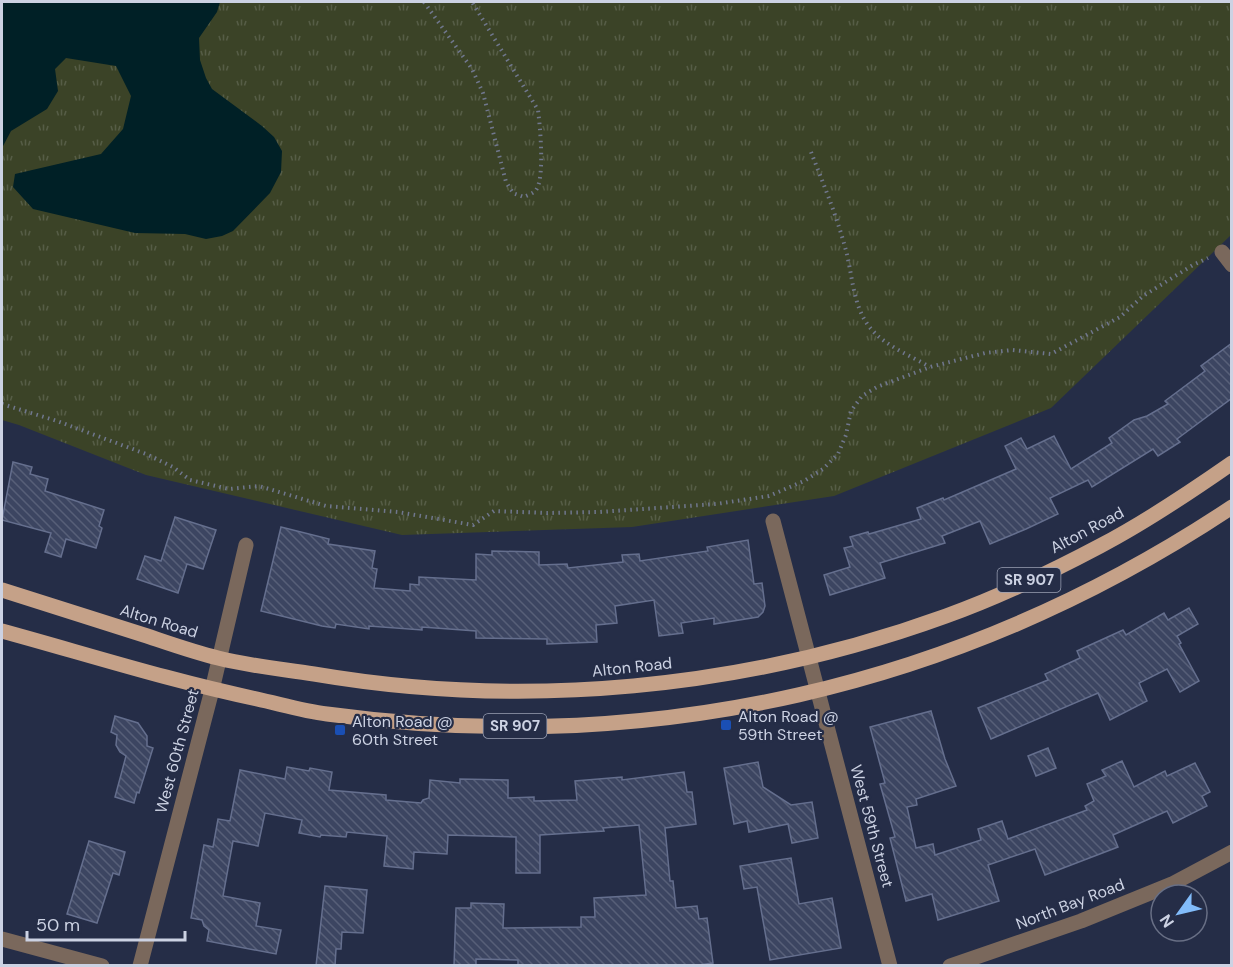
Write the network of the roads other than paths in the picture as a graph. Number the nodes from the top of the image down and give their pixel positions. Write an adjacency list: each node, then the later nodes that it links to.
1 (1222, 252): 2 (street)
2 (1232, 265)
3 (1232, 463): 9 (main road, Alton Road / SR 907)
4 (1232, 507): 12 (main road, SR 907)
5 (773, 521): 9 (street, West 59th Street)
6 (246, 545): 10 (street, West 60th Street)
7 (2, 590): 10 (main road, Alton Road / SR 907)
8 (2, 631): 11 (main road, SR 907)
9 (808, 656): 10 (main road, Alton Road / SR 907); 12 (street, West 59th Street)
10 (219, 659): 11 (street, West 60th Street)
11 (212, 690): 12 (main road, SR 907); 16 (street, West 60th Street)
12 (818, 692): 17 (street, West 59th Street)
13 (1232, 852): 18 (street, North Bay Road)
14 (2, 939): 15 (street)
15 (102, 966)
16 (140, 966)
17 (890, 966)
18 (951, 966)

